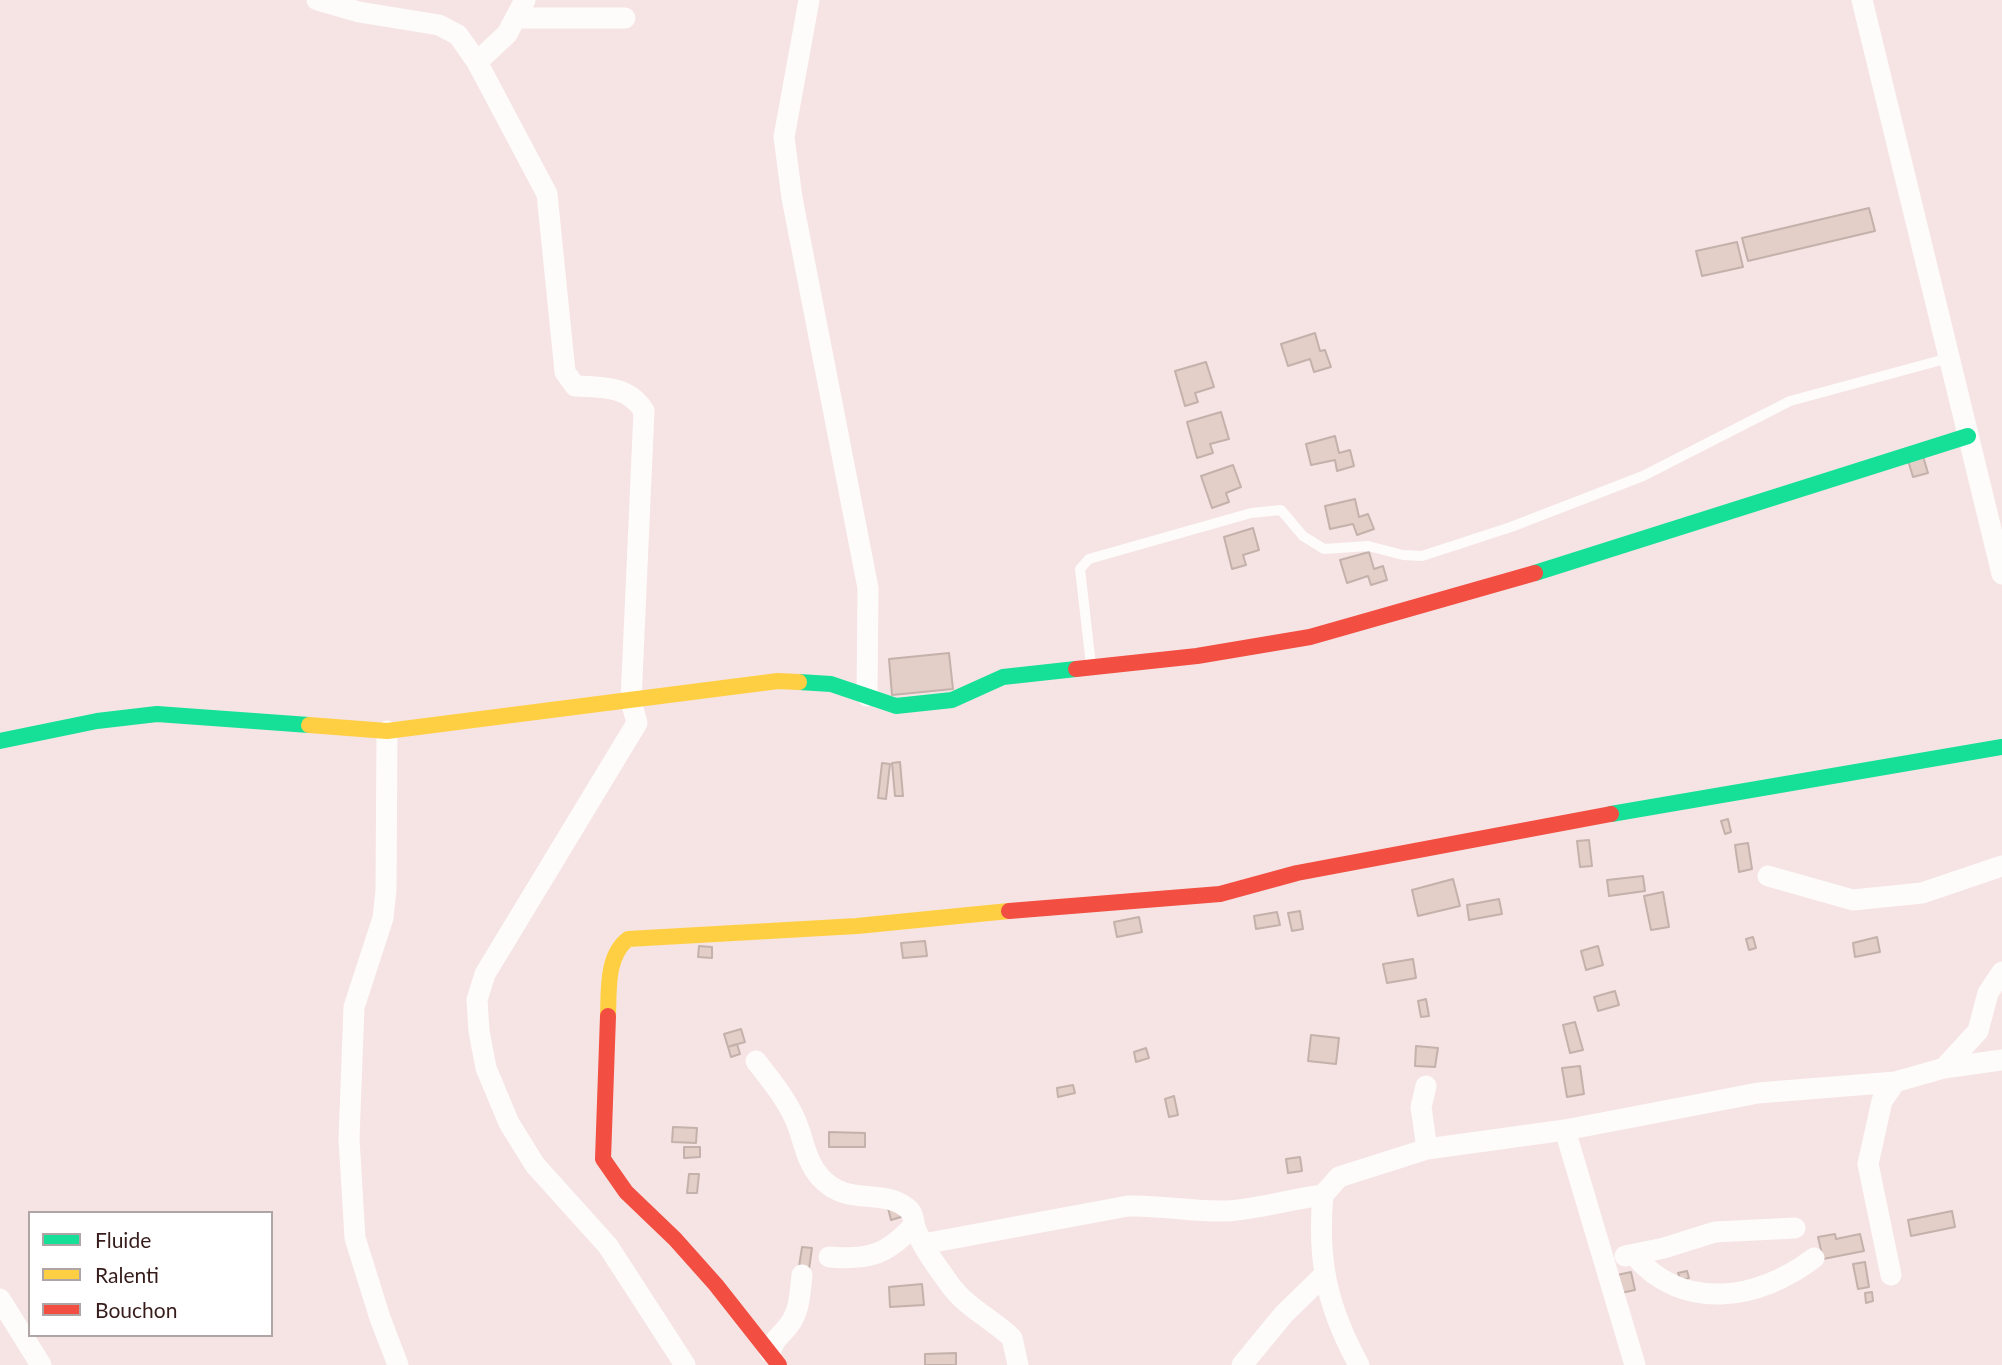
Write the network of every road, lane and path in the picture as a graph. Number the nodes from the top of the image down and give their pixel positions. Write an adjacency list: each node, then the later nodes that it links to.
1 (317, 0): 6 (street)
2 (809, 0): 11 (street)
3 (1862, 0): 7 (street)
4 (520, 9): 5 (street); 6 (street)
5 (625, 18)
6 (477, 62): 12 (street)
7 (1949, 358): 8 (street); 10 (lane)
8 (1968, 436): 9 (street); 10 (street)
9 (2002, 575)
10 (1092, 668): 11 (street)
11 (867, 696): 12 (street)
12 (631, 701): 13 (street); 40 (street)
13 (387, 731): 14 (street); 39 (street)
14 (0, 741)
15 (2002, 747): 37 (street)
16 (2002, 866): 17 (street)
17 (1768, 876)
18 (2002, 972): 21 (street)
19 (2002, 1060): 21 (street)
20 (756, 1061): 28 (street)
21 (1944, 1068): 22 (street)
22 (1895, 1082): 24 (street); 34 (street)
23 (1426, 1086): 25 (street)
24 (1565, 1130): 25 (street); 32 (street)
25 (1427, 1149): 26 (street)
26 (1323, 1195): 28 (street); 35 (street)
27 (1795, 1228): 29 (street)
28 (918, 1234): 30 (street); 41 (street)
29 (1634, 1255): 31 (street); 32 (street)
30 (829, 1257)
31 (1814, 1258)
32 (1605, 1259): 44 (street)
33 (802, 1275): 37 (street)
34 (1891, 1275)
35 (1323, 1276): 42 (street); 43 (street)
36 (0, 1299): 38 (street)
37 (775, 1359)
38 (41, 1365)
39 (398, 1365)
40 (685, 1365)
41 (1017, 1365)
42 (1242, 1365)
43 (1359, 1365)
44 (1635, 1365)

